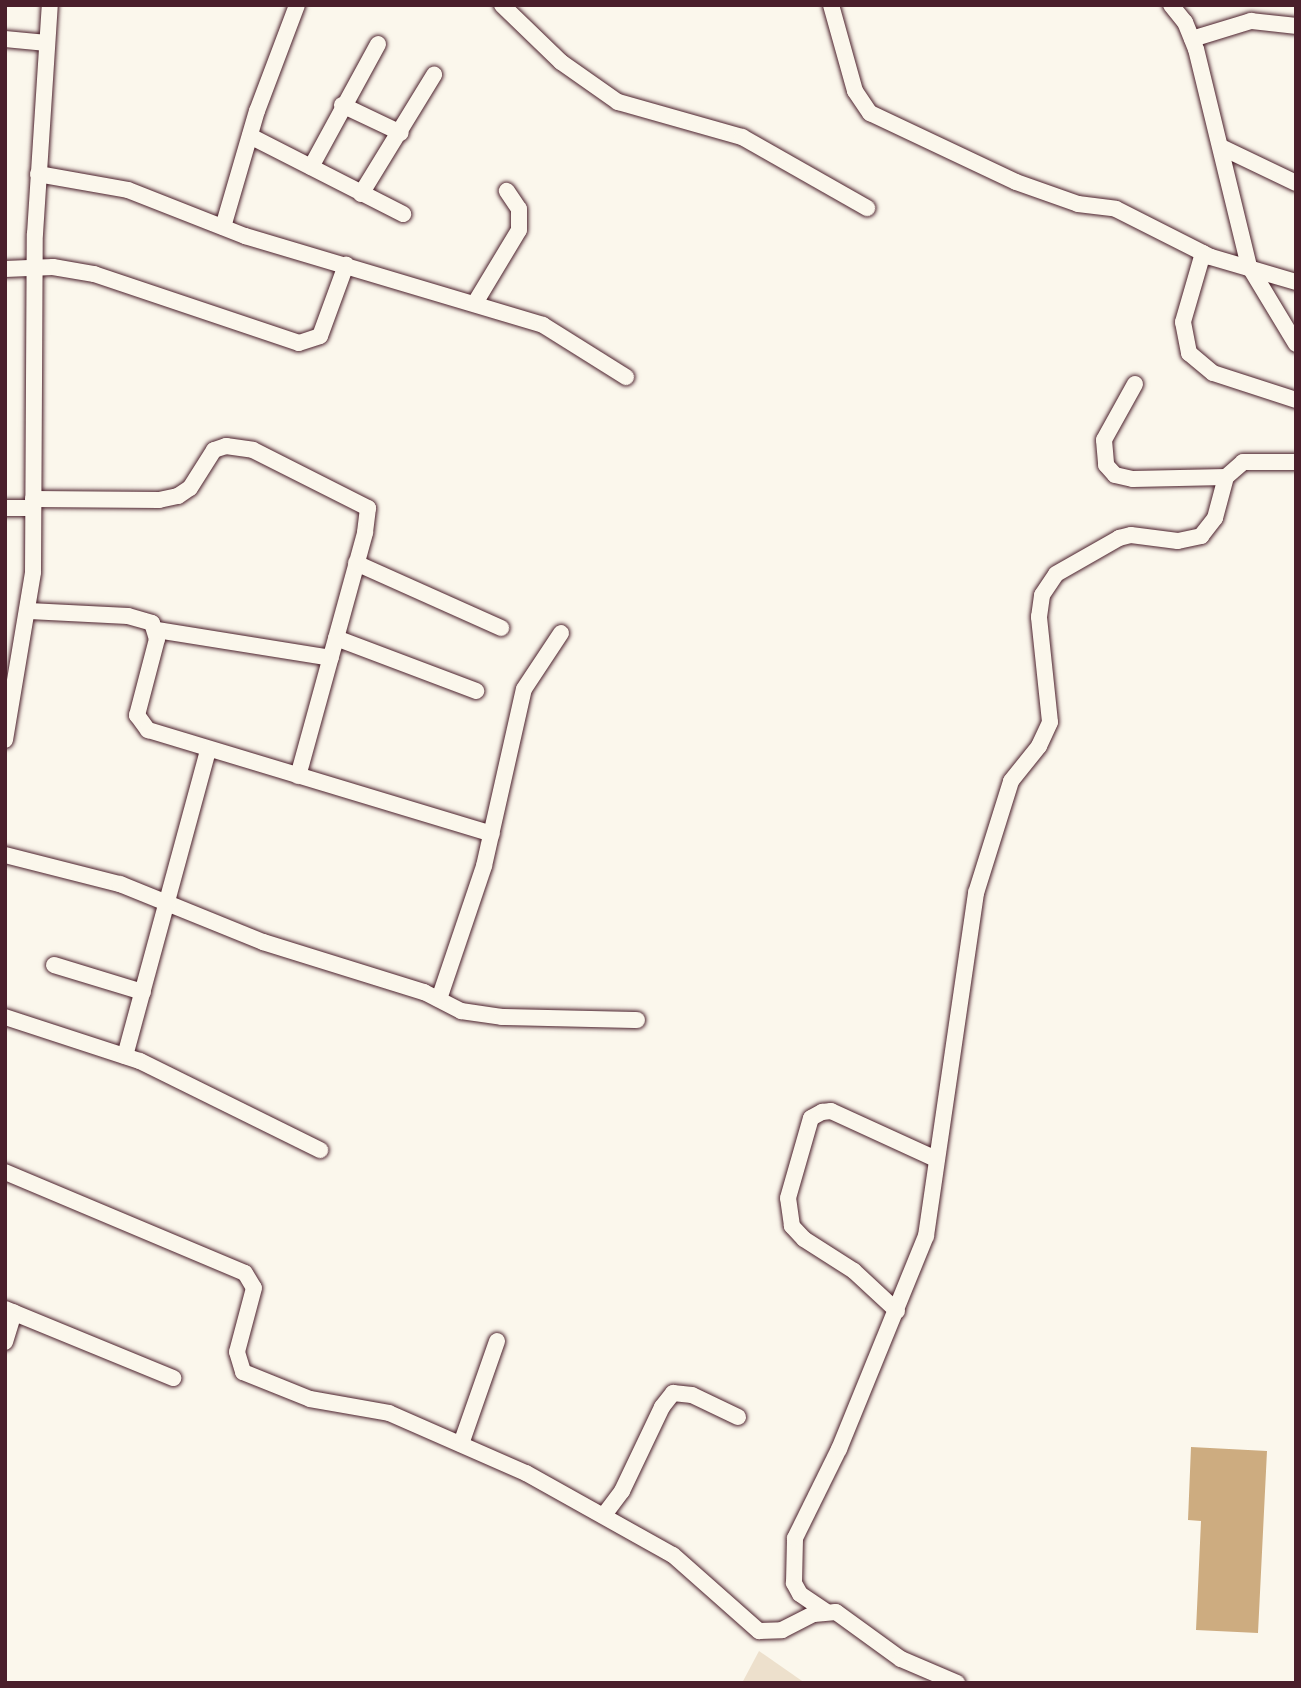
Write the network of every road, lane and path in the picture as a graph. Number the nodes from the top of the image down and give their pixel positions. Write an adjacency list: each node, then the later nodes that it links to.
1 (50, 5): 9 (street)
2 (298, 5): 14 (street)
3 (502, 5): 21 (street)
4 (831, 5): 24 (street)
5 (1178, 8): 8 (street)
6 (1296, 26): 8 (street)
7 (5, 39): 9 (street)
8 (1192, 39): 15 (street)
9 (47, 43): 17 (street)
10 (378, 44): 12 (street)
11 (434, 75): 13 (street)
12 (342, 105): 13 (street); 16 (street)
13 (401, 132): 20 (street)
14 (250, 136): 16 (street); 23 (street)
15 (1223, 148): 18 (street); 26 (street)
16 (311, 167): 20 (street)
17 (38, 174): 23 (street); 28 (street)
18 (1296, 183)
19 (507, 191): 30 (street)
20 (361, 194): 22 (street)
21 (867, 208)
22 (403, 214)
23 (223, 227): 25 (street)
24 (1203, 253): 26 (street); 34 (street)
25 (345, 265): 28 (street); 30 (street)
26 (1249, 266): 29 (street); 31 (street)
27 (5, 269): 28 (street)
28 (35, 270): 37 (street)
29 (1296, 282)
30 (475, 303): 32 (street)
31 (1296, 344)
32 (626, 377)
33 (1135, 384): 36 (street)
34 (1296, 400)
35 (1296, 462): 36 (street)
36 (1226, 477): 60 (street)
37 (33, 504): 38 (street); 39 (street); 40 (street)
38 (5, 509)
39 (356, 563): 41 (street); 44 (street)
40 (29, 611): 42 (street); 47 (street)
41 (501, 628)
42 (157, 630): 45 (street); 48 (street)
43 (561, 633): 50 (street)
44 (336, 638): 45 (street); 46 (street)
45 (331, 658): 49 (street)
46 (477, 691)
47 (6, 730)
48 (208, 750): 49 (street); 52 (street)
49 (298, 776): 50 (street)
50 (492, 834): 55 (street)
51 (5, 855): 52 (street)
52 (168, 905): 54 (street); 55 (street)
53 (54, 965): 54 (street)
54 (143, 992): 58 (street)
55 (439, 999): 57 (street)
56 (5, 1017): 58 (street)
57 (637, 1020)
58 (125, 1056): 59 (street)
59 (320, 1150)
60 (936, 1159): 63 (street); 63 (street)
61 (5, 1172): 68 (street)
62 (9, 1310): 65 (street); 66 (street)
63 (897, 1311): 70 (street)
64 (497, 1341): 68 (street)
65 (5, 1342)
66 (173, 1378)
67 (738, 1417): 69 (street)
68 (461, 1444): 69 (street)
69 (604, 1515): 70 (street)
70 (825, 1611): 71 (street)
71 (957, 1683)

